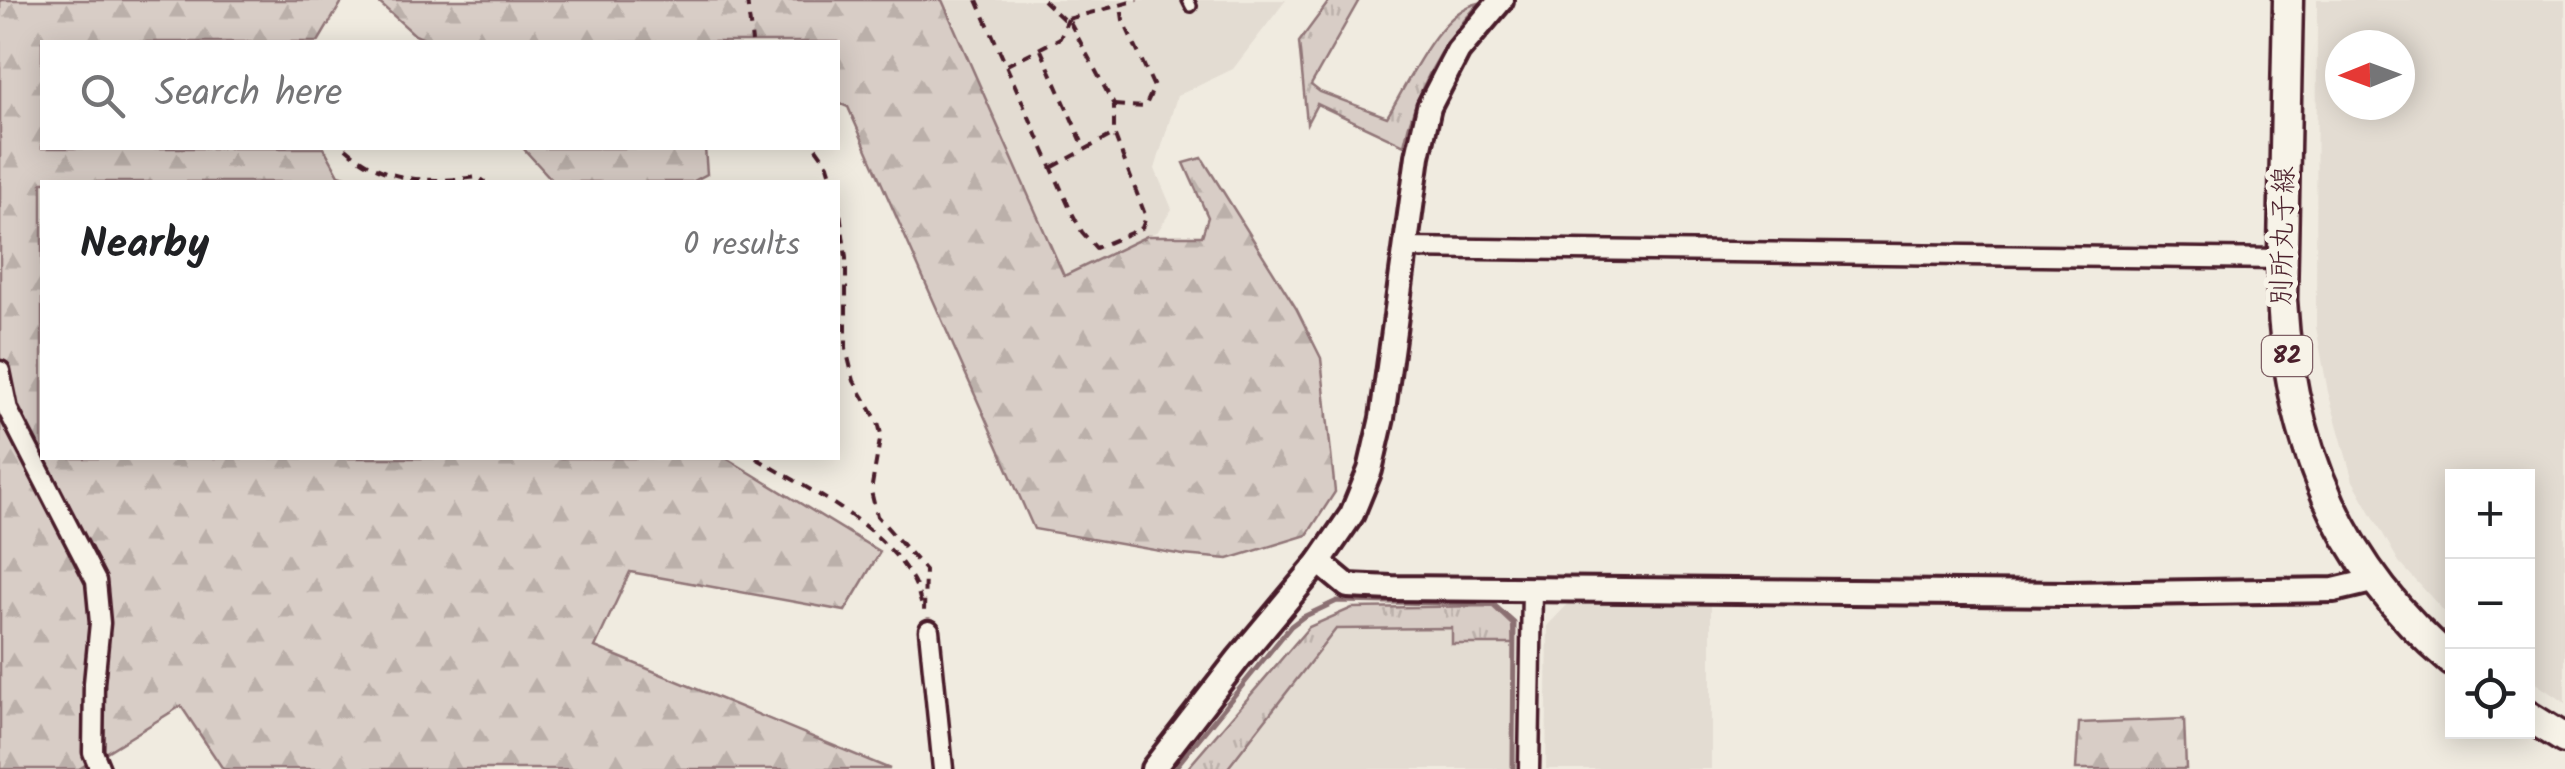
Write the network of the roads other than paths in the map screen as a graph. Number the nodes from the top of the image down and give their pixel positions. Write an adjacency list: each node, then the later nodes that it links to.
1 (1501, 0): 3 (street)
2 (2288, 0): 4 (main road, 別所丸子線 / 82)
3 (1404, 248): 4 (street); 6 (street)
4 (2283, 260): 7 (main road, 別所丸子線 / 82)
5 (0, 370): 13 (street)
6 (1320, 562): 8 (street); 15 (street)
7 (2376, 580): 8 (street); 10 (main road, 別所丸子線 / 82)
8 (1532, 589): 16 (street)
9 (930, 630): 14 (street)
10 (2445, 654)
11 (2535, 720): 12 (main road)
12 (2565, 739)
13 (100, 769)
14 (943, 769)
15 (1152, 769)
16 (1528, 769)

